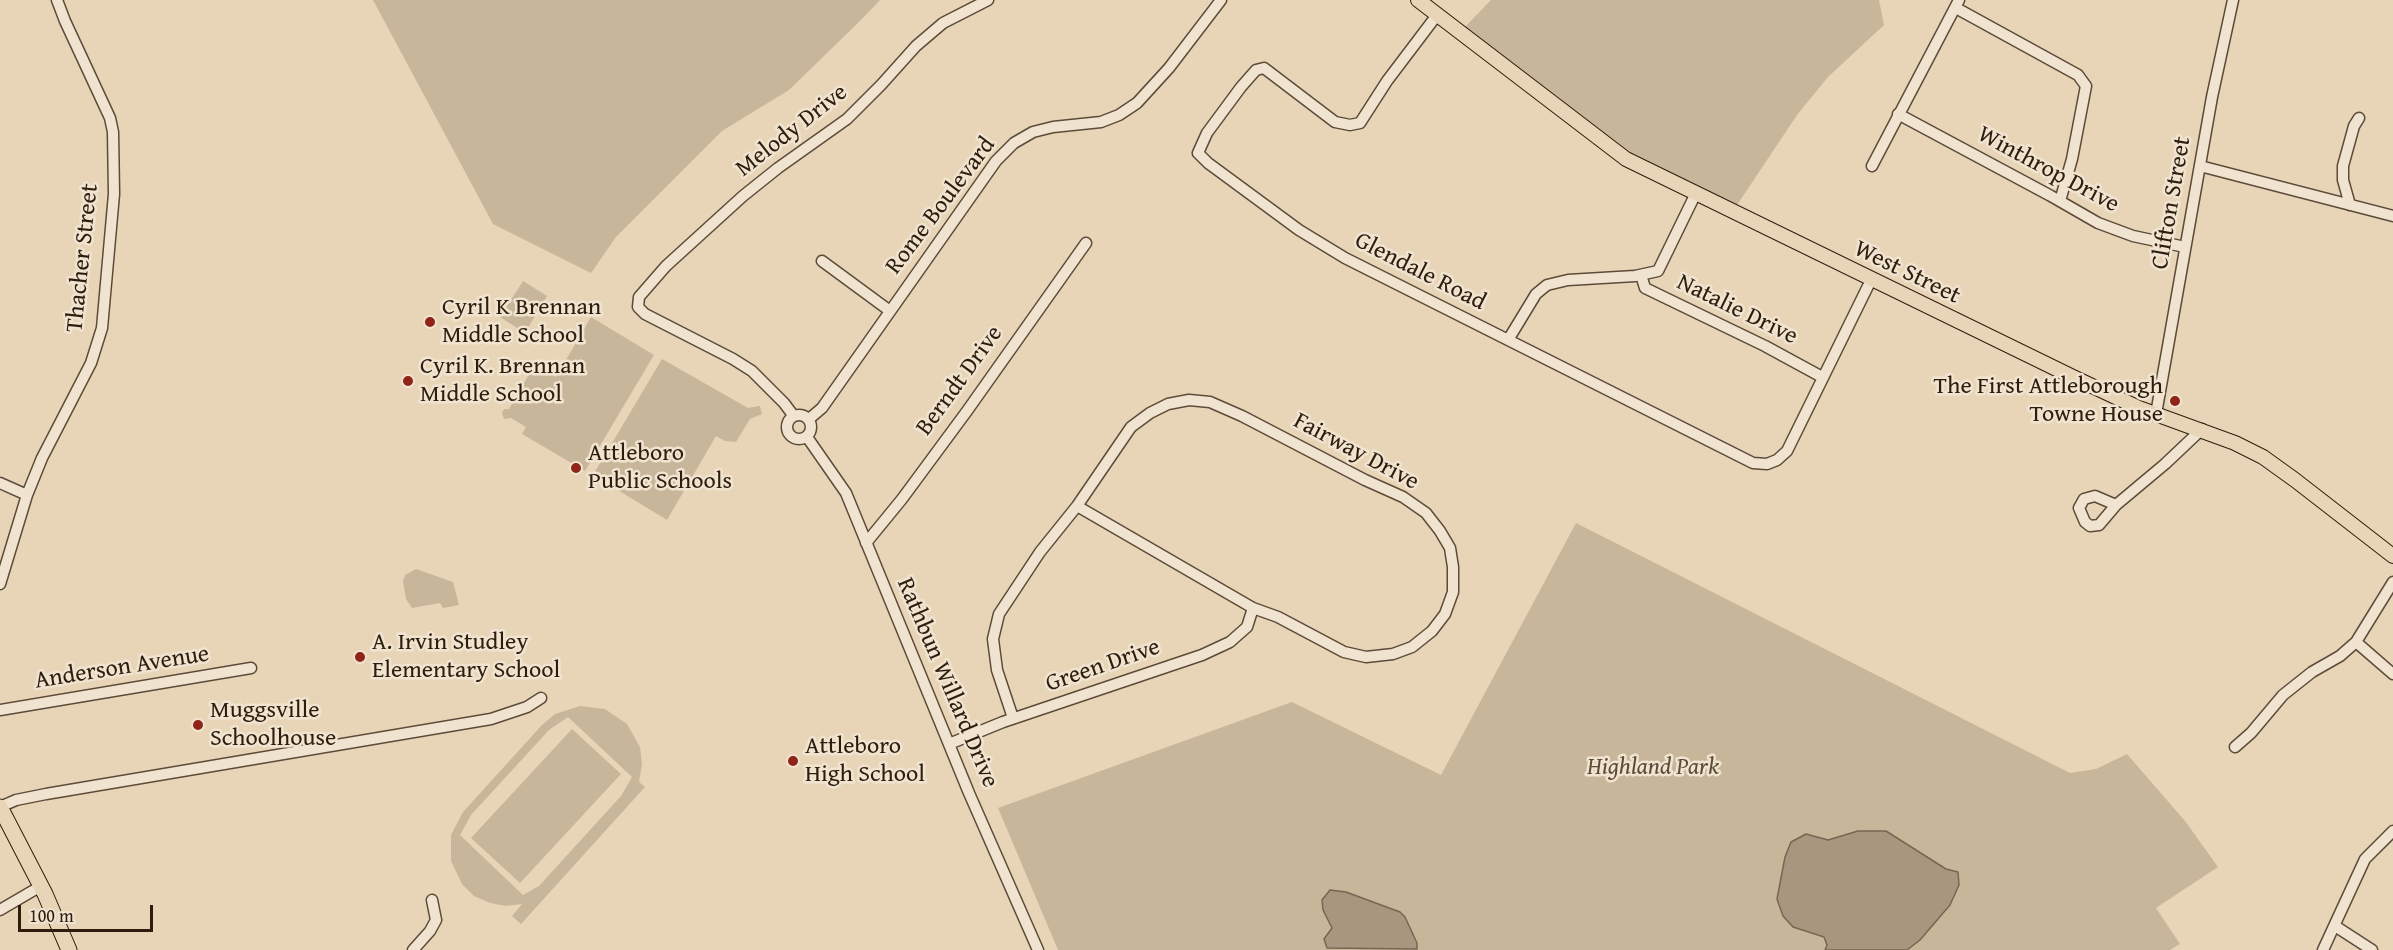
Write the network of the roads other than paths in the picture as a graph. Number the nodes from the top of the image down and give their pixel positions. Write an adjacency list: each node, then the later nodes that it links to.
1 (57, 0): 30 (street, Thacher Street)
2 (988, 0): 25 (street, Melody Drive)
3 (1221, 0): 21 (street, Rome Boulevard)
4 (1418, 0): 7 (main road, West Street)
5 (2233, 0): 11 (street, Clifton Street)
6 (1957, 4): 8 (street); 13 (street)
7 (1437, 15): 12 (main road, West Street); 22 (street, Glendale Road)
8 (1898, 114): 10 (street); 13 (street, Winthrop Drive)
9 (2359, 118): 14 (street)
10 (1872, 166)
11 (2200, 166): 14 (street); 17 (street, Clifton Street)
12 (1696, 194): 19 (street); 20 (main road, West Street)
13 (2060, 201): 17 (street, Winthrop Drive)
14 (2350, 205): 15 (street)
15 (2393, 216)
16 (1086, 243): 33 (street, Berndt Drive)
17 (2185, 247): 24 (street, Clifton Street)
18 (822, 261): 21 (street)
19 (1641, 275): 22 (street); 23 (street, Natalie Drive)
20 (1871, 280): 23 (street, Glendale Road); 24 (main road, West Street)
21 (890, 311): 26 (street, Rome Boulevard)
22 (1508, 340): 23 (street, Glendale Road)
23 (1822, 377)
24 (2156, 414): 27 (main road, West Street)
25 (794, 415): 26 (street); 28 (street, Rathbun Willard Drive)
26 (809, 419): 28 (street)
27 (2202, 429): 31 (street); 34 (main road, West Street)
28 (807, 437): 33 (street, Rathbun Willard Drive)
29 (0, 483): 30 (street)
30 (27, 495): 36 (street, Thacher Street)
31 (2116, 505)
32 (1077, 506): 37 (street, Fairway Drive); 37 (street, Fairway Drive); 43 (street, Fairway Drive)
33 (866, 543): 44 (street, Rathbun Willard Drive)
34 (2393, 556)
35 (2393, 582): 38 (street)
36 (0, 584)
37 (1253, 608): 43 (street, Green Drive)
38 (2356, 642): 40 (street); 45 (street)
39 (251, 668): 42 (street, Anderson Avenue)
40 (2393, 674)
41 (541, 698): 46 (street)
42 (0, 710)
43 (1014, 718): 44 (street, Green Drive)
44 (949, 744): 54 (street, Rathbun Willard Drive)
45 (2235, 747)
46 (0, 807): 48 (highway)
47 (2393, 831): 51 (street)
48 (41, 886): 50 (street); 52 (highway)
49 (432, 900): 53 (street)
50 (0, 910)
51 (2335, 926): 55 (street); 56 (street)
52 (69, 950)
53 (412, 950)
54 (1038, 950)
55 (2322, 950)
56 (2372, 950)

